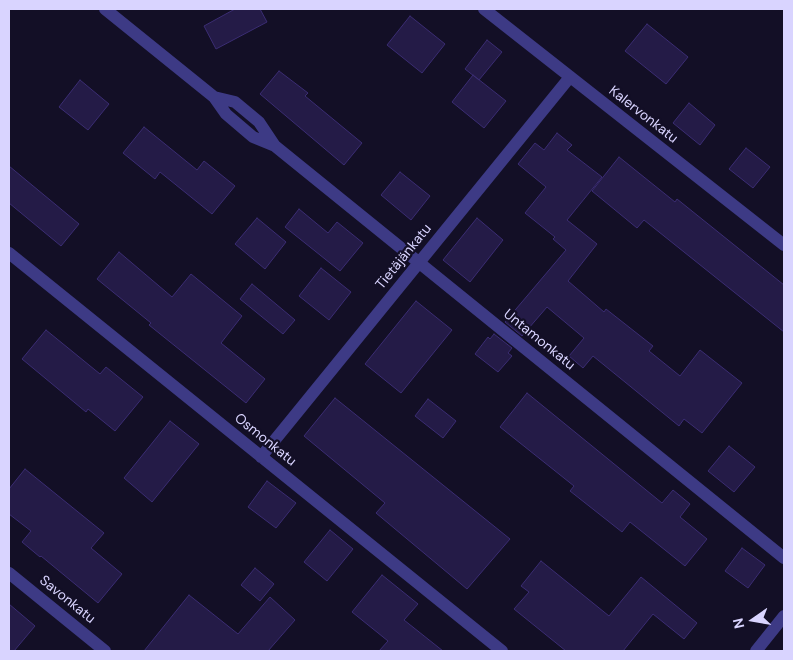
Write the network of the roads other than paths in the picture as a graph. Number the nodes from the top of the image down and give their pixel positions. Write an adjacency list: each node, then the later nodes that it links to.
1 (105, 9): 6 (street, Untamonkatu)
2 (484, 9): 3 (street, Kalervonkatu)
3 (570, 77): 4 (street, Kalervonkatu); 6 (street, Tietäjänkatu)
4 (784, 246)
5 (9, 253): 7 (street, Osmonkatu)
6 (418, 262): 7 (street, Tietäjänkatu); 8 (street, Untamonkatu)
7 (261, 456): 12 (street, Osmonkatu)
8 (784, 558)
9 (9, 573): 11 (street, Savonkatu)
10 (784, 616): 13 (street)
11 (105, 651)
12 (502, 651)
13 (756, 651)

